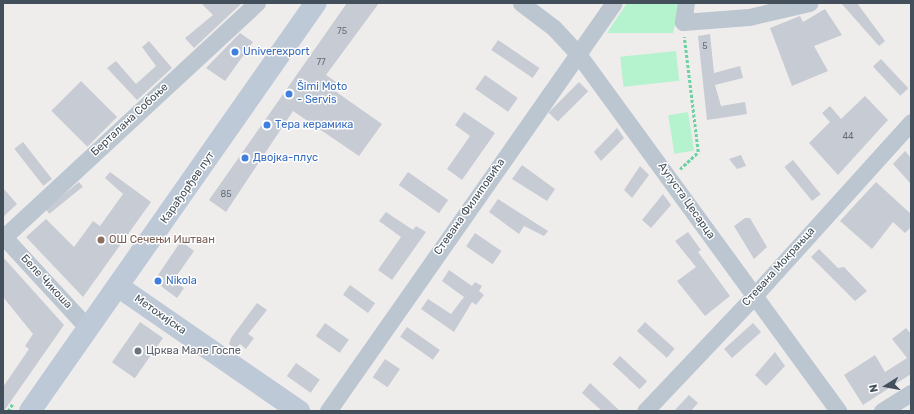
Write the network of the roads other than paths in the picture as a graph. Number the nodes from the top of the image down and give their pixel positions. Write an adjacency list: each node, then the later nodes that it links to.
1 (257, 3): 9 (street, Берталана Собоње)
2 (316, 3): 10 (main road, Карађорђев пут)
3 (521, 3): 7 (street, Аугуста Цесарца)
4 (614, 3): 7 (street, Стевана Филиповића)
5 (686, 3): 6 (street)
6 (809, 3)
7 (578, 54): 11 (street, Аугуста Цесарца); 16 (street, Стевана Филиповића)
8 (911, 122): 11 (street, Стевана Мокрањца)
9 (3, 236): 12 (street, Беле Чикоша)
10 (119, 287): 12 (main road, Карађорђев пут); 15 (main road, Метохијска)
11 (753, 297): 17 (street, Стевана Мокрањца); 18 (street, Аугуста Цесарца)
12 (88, 328): 14 (main road, Карађорђев пут)
13 (911, 393): 19 (street)
14 (30, 411)
15 (299, 411)
16 (328, 411)
17 (644, 411)
18 (838, 411)
19 (882, 411)

